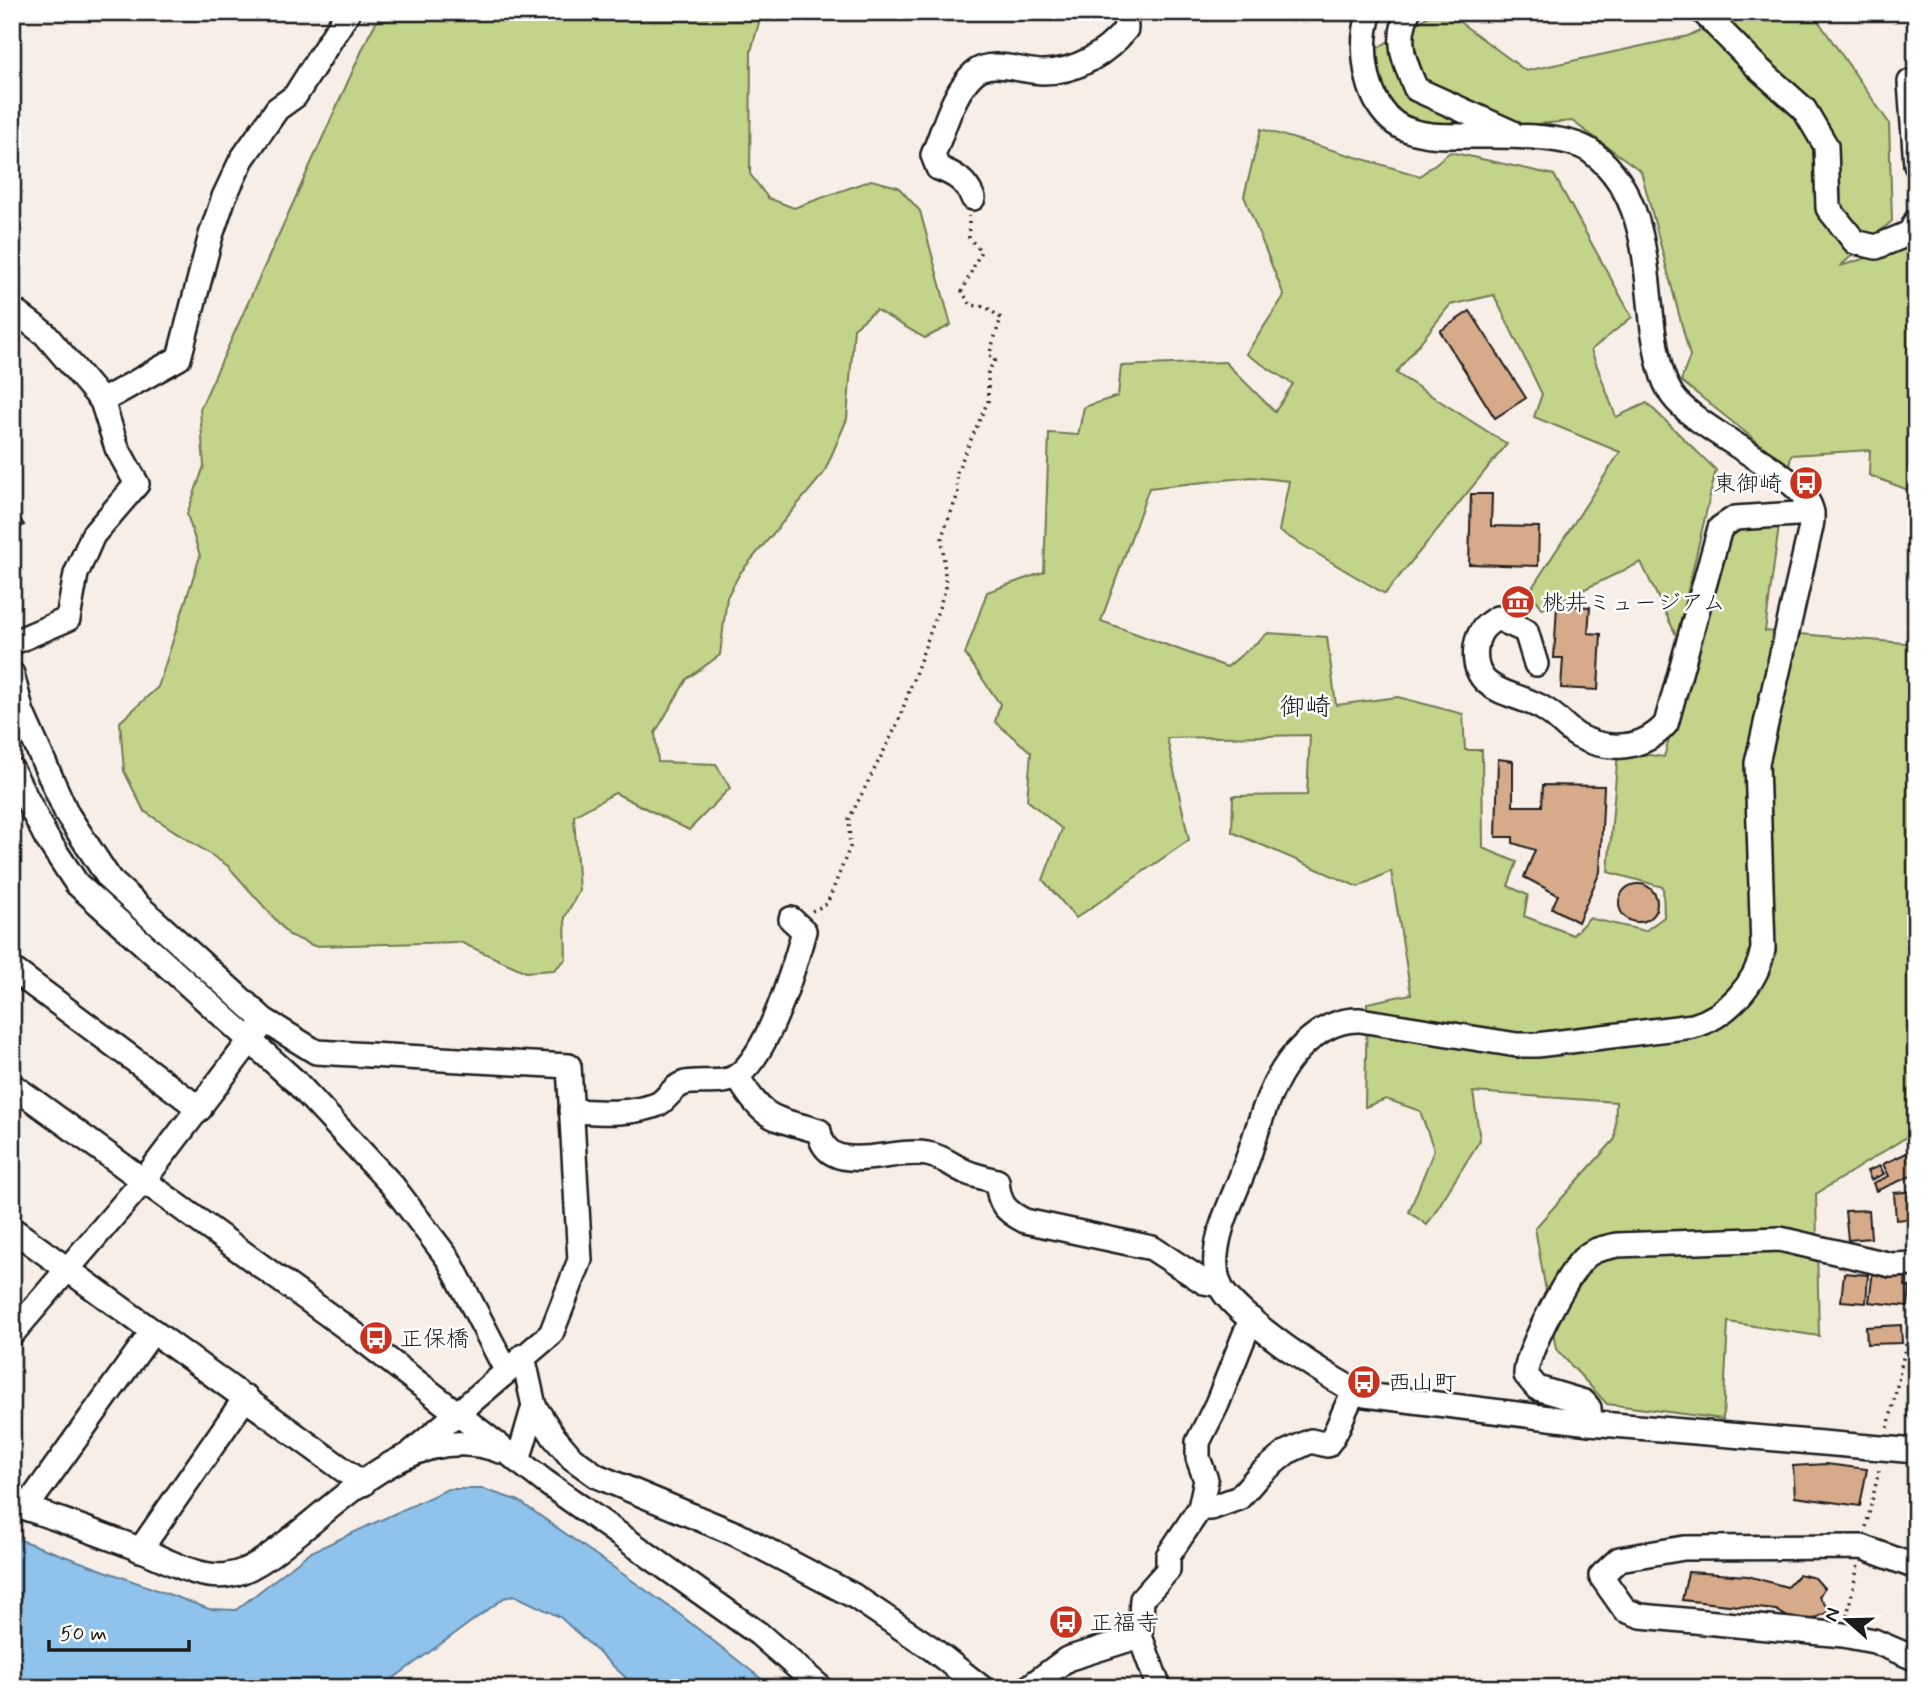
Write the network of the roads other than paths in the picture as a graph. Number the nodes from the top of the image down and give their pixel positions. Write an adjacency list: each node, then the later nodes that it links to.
1 (348, 12): 12 (street)
2 (1125, 12): 9 (street)
3 (1370, 12): 7 (street)
4 (1408, 12): 7 (street)
5 (1703, 12): 10 (street)
6 (1910, 82): 8 (street)
7 (1520, 136): 13 (street)
8 (1916, 165)
9 (973, 198)
10 (1916, 221)
11 (12, 309): 12 (street)
12 (102, 401): 14 (street)
13 (1812, 513): 15 (street); 31 (street)
14 (12, 643)
15 (1536, 664)
16 (12, 674): 17 (street)
17 (17, 714): 21 (street)
18 (12, 771): 22 (street)
19 (791, 919): 23 (street)
20 (12, 969): 25 (street)
21 (264, 1020): 22 (street); 26 (street)
22 (251, 1042): 25 (street); 35 (street)
23 (737, 1076): 26 (street); 31 (street)
24 (12, 1085): 27 (street)
25 (200, 1109): 27 (street)
26 (571, 1111): 35 (street)
27 (144, 1180): 30 (street); 39 (street)
28 (12, 1229): 30 (street)
29 (1916, 1264): 40 (street)
30 (70, 1270): 33 (street); 34 (street)
31 (1220, 1284): 32 (street)
32 (1251, 1319): 36 (street); 46 (street)
33 (153, 1331): 37 (street); 45 (street)
34 (12, 1334)
35 (514, 1363): 38 (street); 39 (street)
36 (1355, 1392): 40 (street); 46 (street)
37 (246, 1397): 44 (street); 47 (street)
38 (534, 1405): 43 (street); 52 (street)
39 (457, 1411): 42 (street); 43 (street)
40 (1590, 1423): 41 (street)
41 (1916, 1451)
42 (412, 1452): 43 (street); 44 (street)
43 (518, 1461): 51 (street)
44 (363, 1484): 47 (street)
45 (19, 1506): 47 (street)
46 (1200, 1508): 49 (street)
47 (140, 1550)
48 (1916, 1567): 50 (street)
49 (1140, 1636): 53 (street); 54 (street)
50 (1916, 1659)
51 (821, 1688)
52 (982, 1688)
53 (1028, 1688)
54 (1159, 1688)

